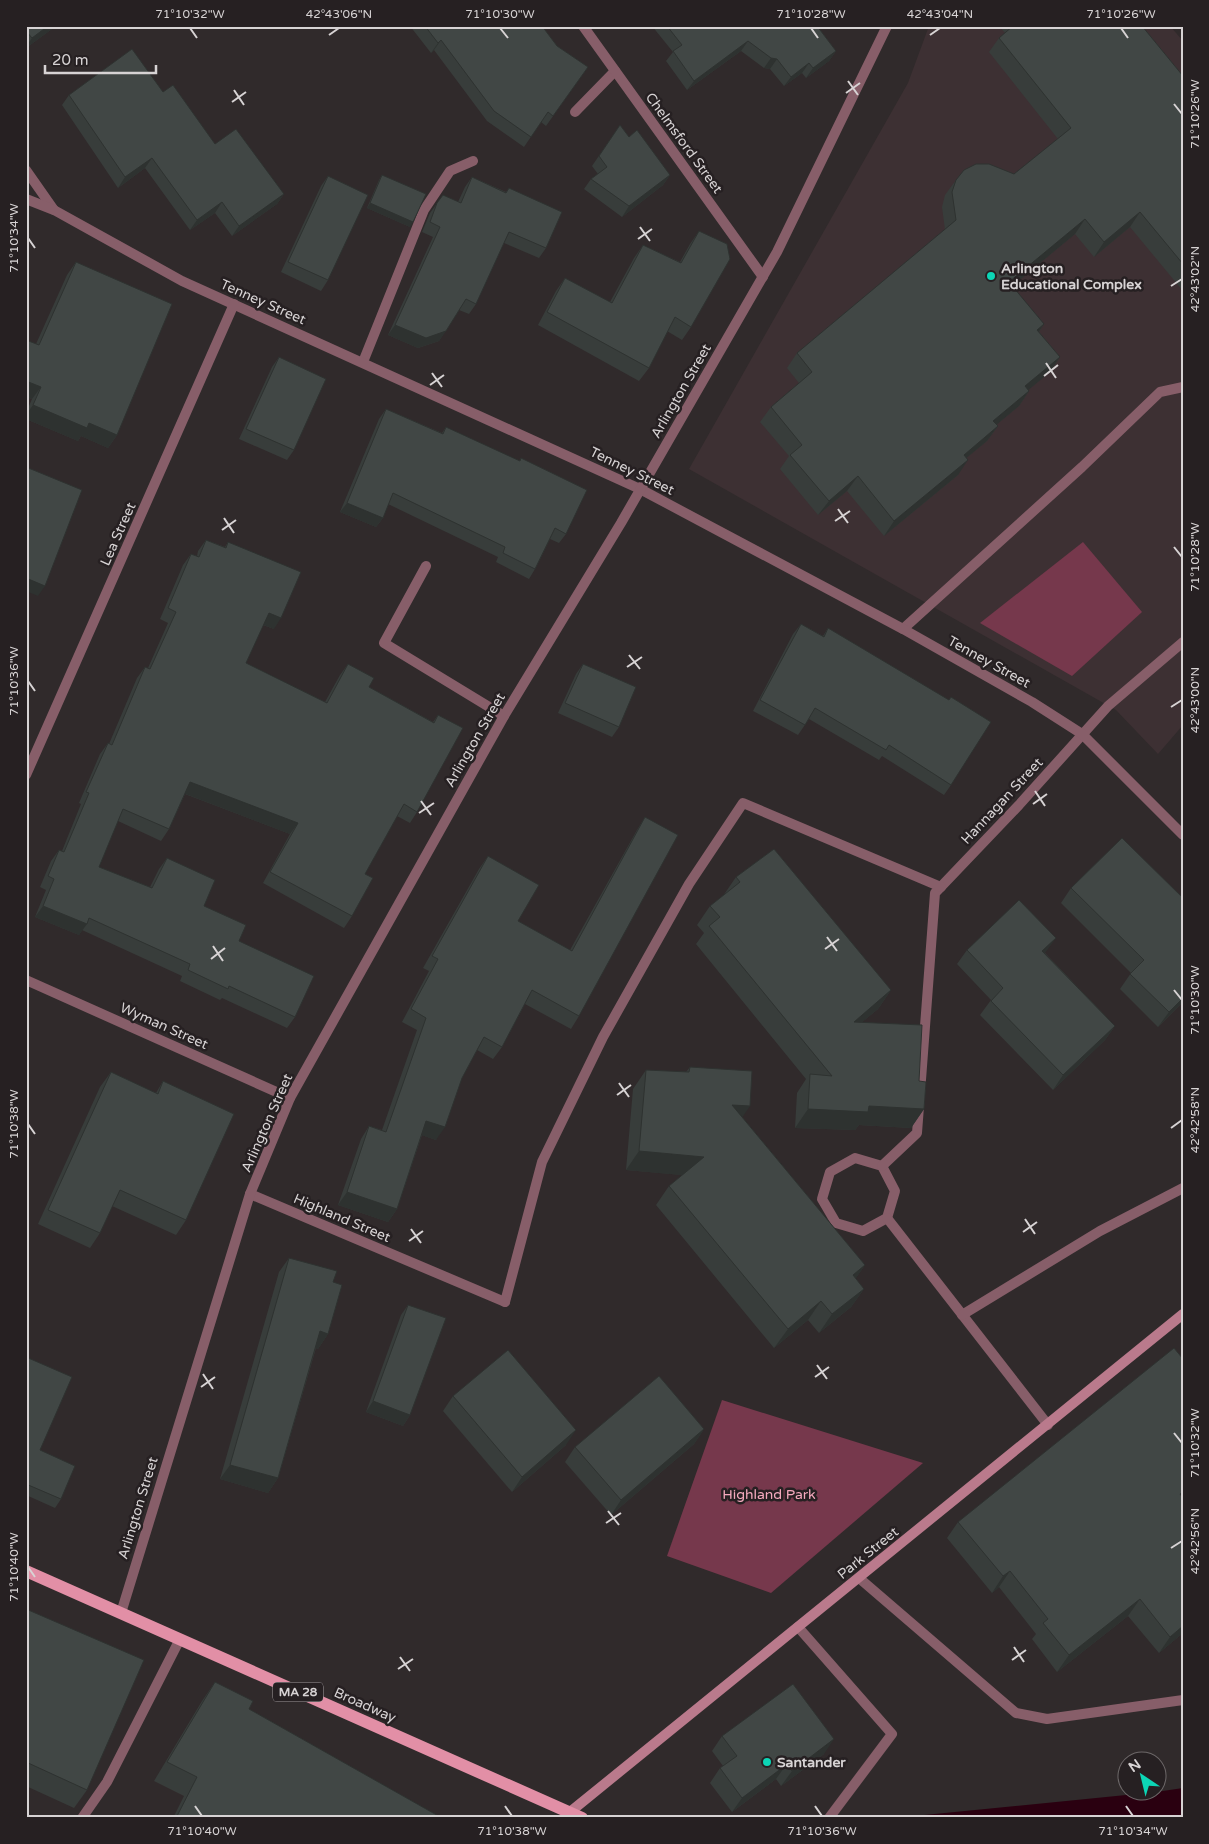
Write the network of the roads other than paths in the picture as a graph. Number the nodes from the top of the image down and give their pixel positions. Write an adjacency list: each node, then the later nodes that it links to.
1 (583, 26): 3 (street, Chelmsford Street)
2 (887, 26): 9 (street, Arlington Street)
3 (615, 71): 4 (street); 9 (street, Chelmsford Street)
4 (575, 112)
5 (473, 161): 11 (street)
6 (26, 170): 8 (street)
7 (26, 199): 8 (street, Tenney Street)
8 (54, 210): 10 (street, Tenney Street)
9 (763, 277): 13 (street, Arlington Street)
10 (234, 304): 11 (street, Tenney Street); 19 (street, Lea Street)
11 (363, 362): 13 (street, Tenney Street)
12 (1183, 387): 15 (street)
13 (640, 489): 15 (street, Tenney Street); 17 (street, Arlington Street)
14 (426, 566): 17 (street)
15 (903, 630): 18 (street, Tenney Street)
16 (1183, 642): 18 (street, Hannagan Street)
17 (504, 716): 23 (street, Arlington Street)
18 (1082, 734): 20 (street, Tenney Street); 21 (street, Hannagan Street)
19 (26, 775)
20 (1183, 835)
21 (941, 887): 24 (street); 26 (street, Highland Street)
22 (26, 980): 23 (street, Wyman Street)
23 (290, 1098): 26 (street, Arlington Street)
24 (882, 1166): 27 (street); 27 (street)
25 (1183, 1188): 29 (street)
26 (250, 1194): 33 (street, Arlington Street)
27 (887, 1218): 29 (street)
28 (1183, 1314): 30 (main road, Park Street)
29 (962, 1315): 30 (street)
30 (1048, 1425): 32 (main road, Park Street)
31 (26, 1571): 33 (main road, Broadway / MA 28)
32 (859, 1578): 34 (main road, Park Street); 36 (street)
33 (121, 1613): 35 (main road, Broadway / MA 28)
34 (798, 1627): 37 (main road, Park Street); 40 (street)
35 (180, 1639): 37 (main road, Broadway / MA 28); 38 (street)
36 (1183, 1700)
37 (570, 1812): 39 (main road, Broadway / MA 28)
38 (82, 1818)
39 (582, 1818)
40 (829, 1818)

